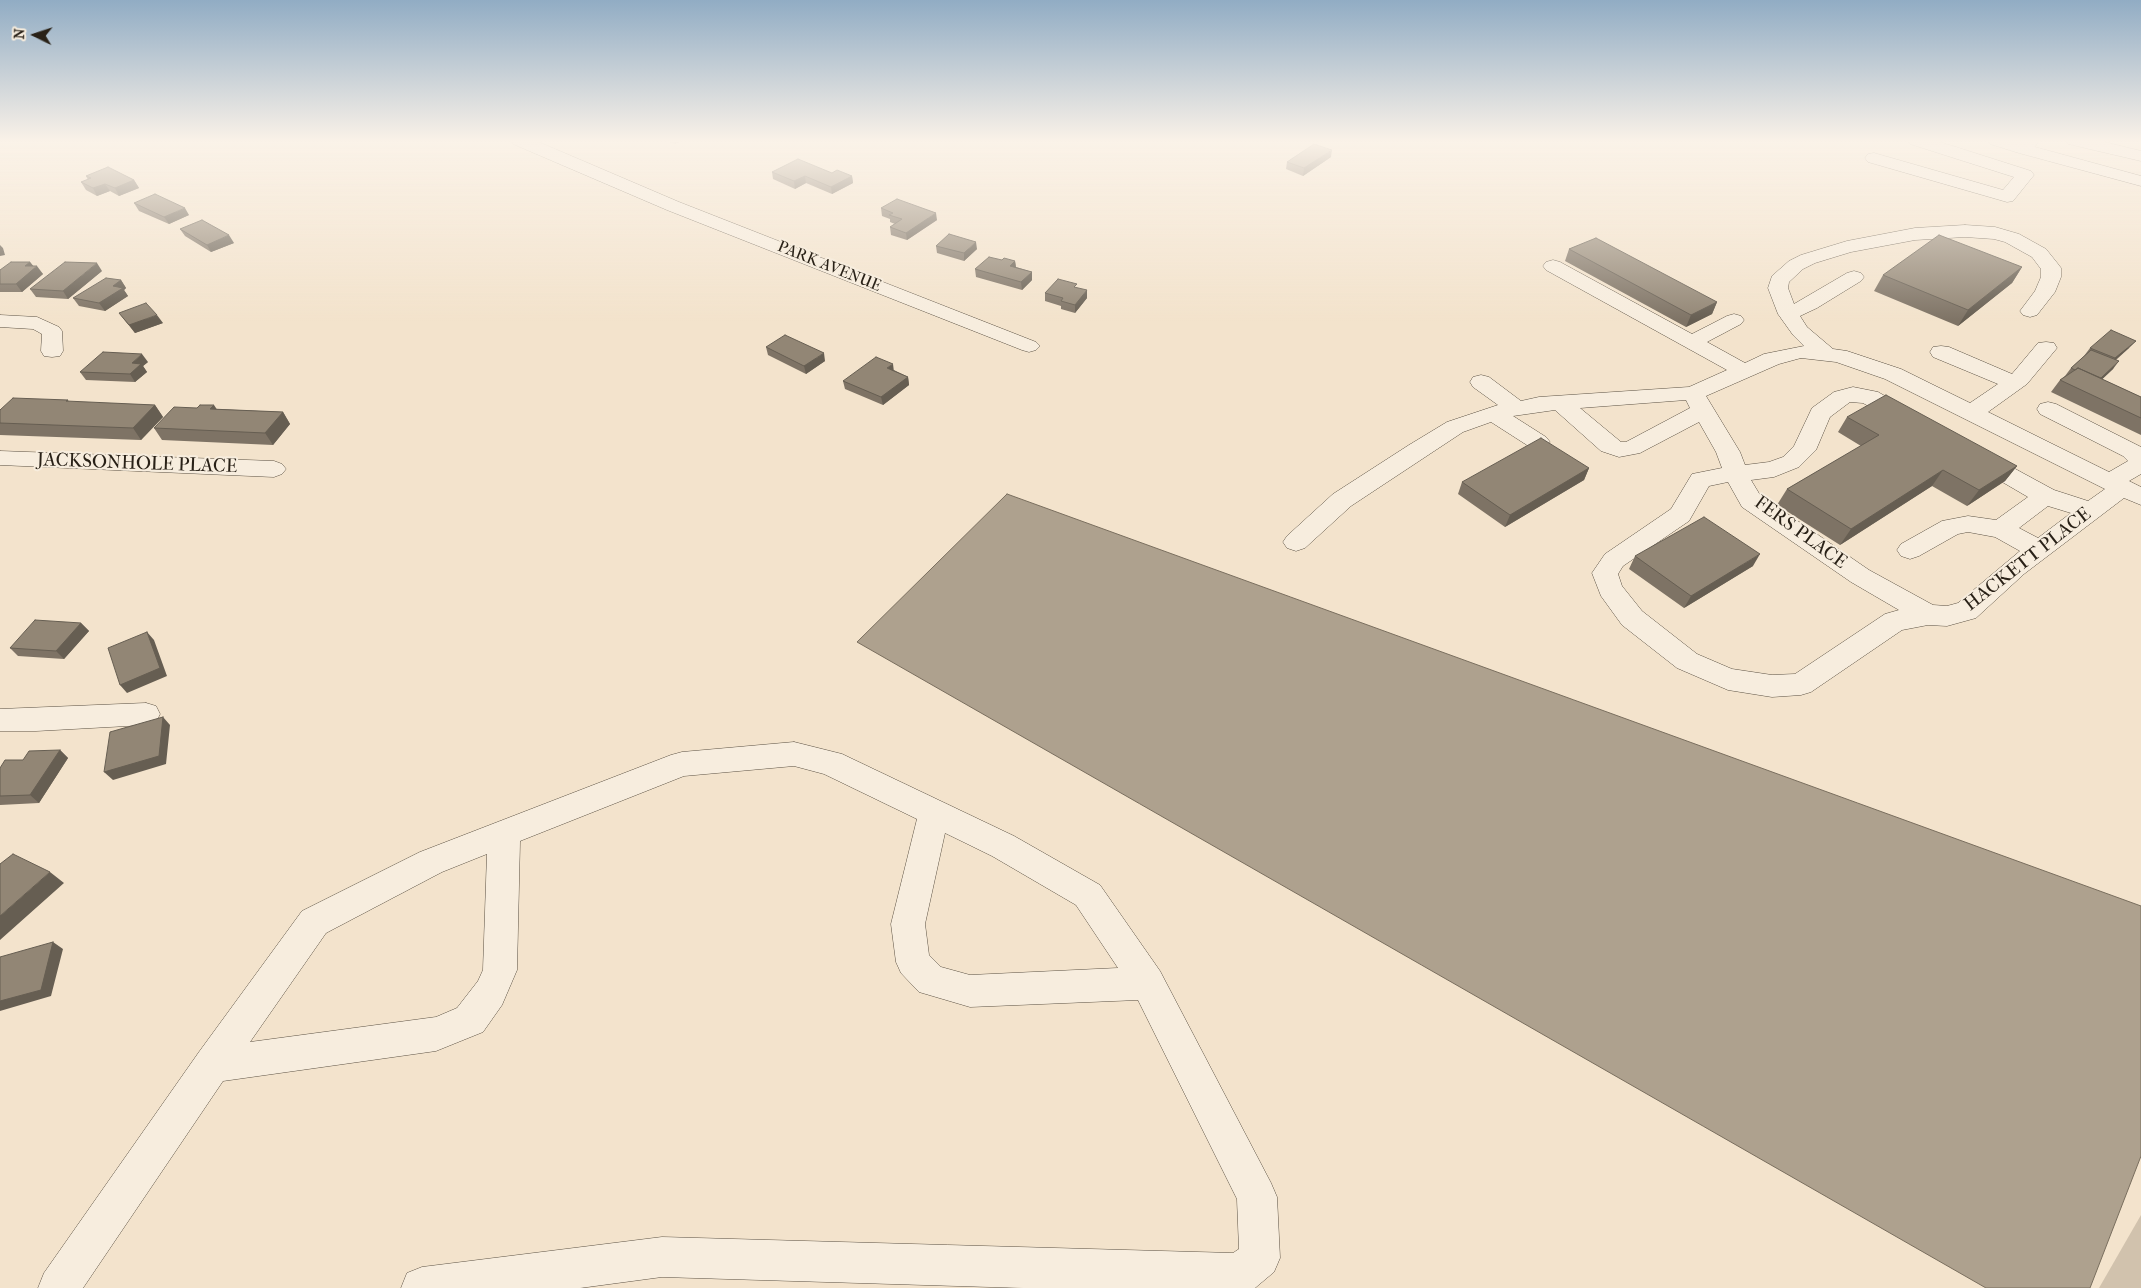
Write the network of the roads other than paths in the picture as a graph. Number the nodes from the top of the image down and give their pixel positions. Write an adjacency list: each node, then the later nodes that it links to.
1 (659, 200): 9 (street, PARK AVENUE)
2 (1553, 266): 8 (street)
3 (1854, 276): 5 (street)
4 (2030, 311): 5 (street)
5 (1788, 314): 13 (street)
6 (1734, 320): 8 (street)
7 (0, 321): 11 (street)
8 (1692, 342): 14 (street)
9 (1029, 346)
10 (2046, 348): 16 (street)
11 (52, 351)
12 (1941, 352): 16 (street)
13 (1826, 354): 14 (street); 21 (street)
14 (1744, 371): 17 (street)
15 (1481, 382): 19 (street)
16 (2015, 383): 21 (street)
17 (1698, 401): 18 (street); 18 (street); 28 (street, FERS PLACE)
18 (1561, 403): 19 (street)
19 (1517, 408): 22 (street)
20 (2048, 409): 29 (street, HACKETT PLACE)
21 (1973, 412): 29 (street)
22 (1492, 413): 24 (street); 33 (street)
23 (1928, 430): 28 (street)
24 (1538, 442)
25 (1961, 449): 30 (street)
26 (0, 458): 27 (street, JACKSONHOLE PLACE)
27 (274, 469)
28 (1736, 473): 36 (street, FERS PLACE); 36 (street, HACKETT PLACE)
29 (2125, 488): 31 (street, HACKETT PLACE)
30 (2045, 496): 31 (street); 32 (street)
31 (2091, 511): 35 (street, HACKETT PLACE)
32 (2001, 528): 34 (street); 35 (street)
33 (1296, 542)
34 (1910, 550)
35 (2039, 550): 36 (street, HACKETT PLACE)
36 (1928, 615)
37 (146, 714): 38 (street)
38 (0, 720)
39 (934, 812): 40 (street); 41 (street); 41 (street)
40 (504, 834): 42 (street); 42 (street)
41 (1148, 982): 44 (street)
42 (212, 1065): 43 (street)
43 (59, 1288)
44 (422, 1288)

